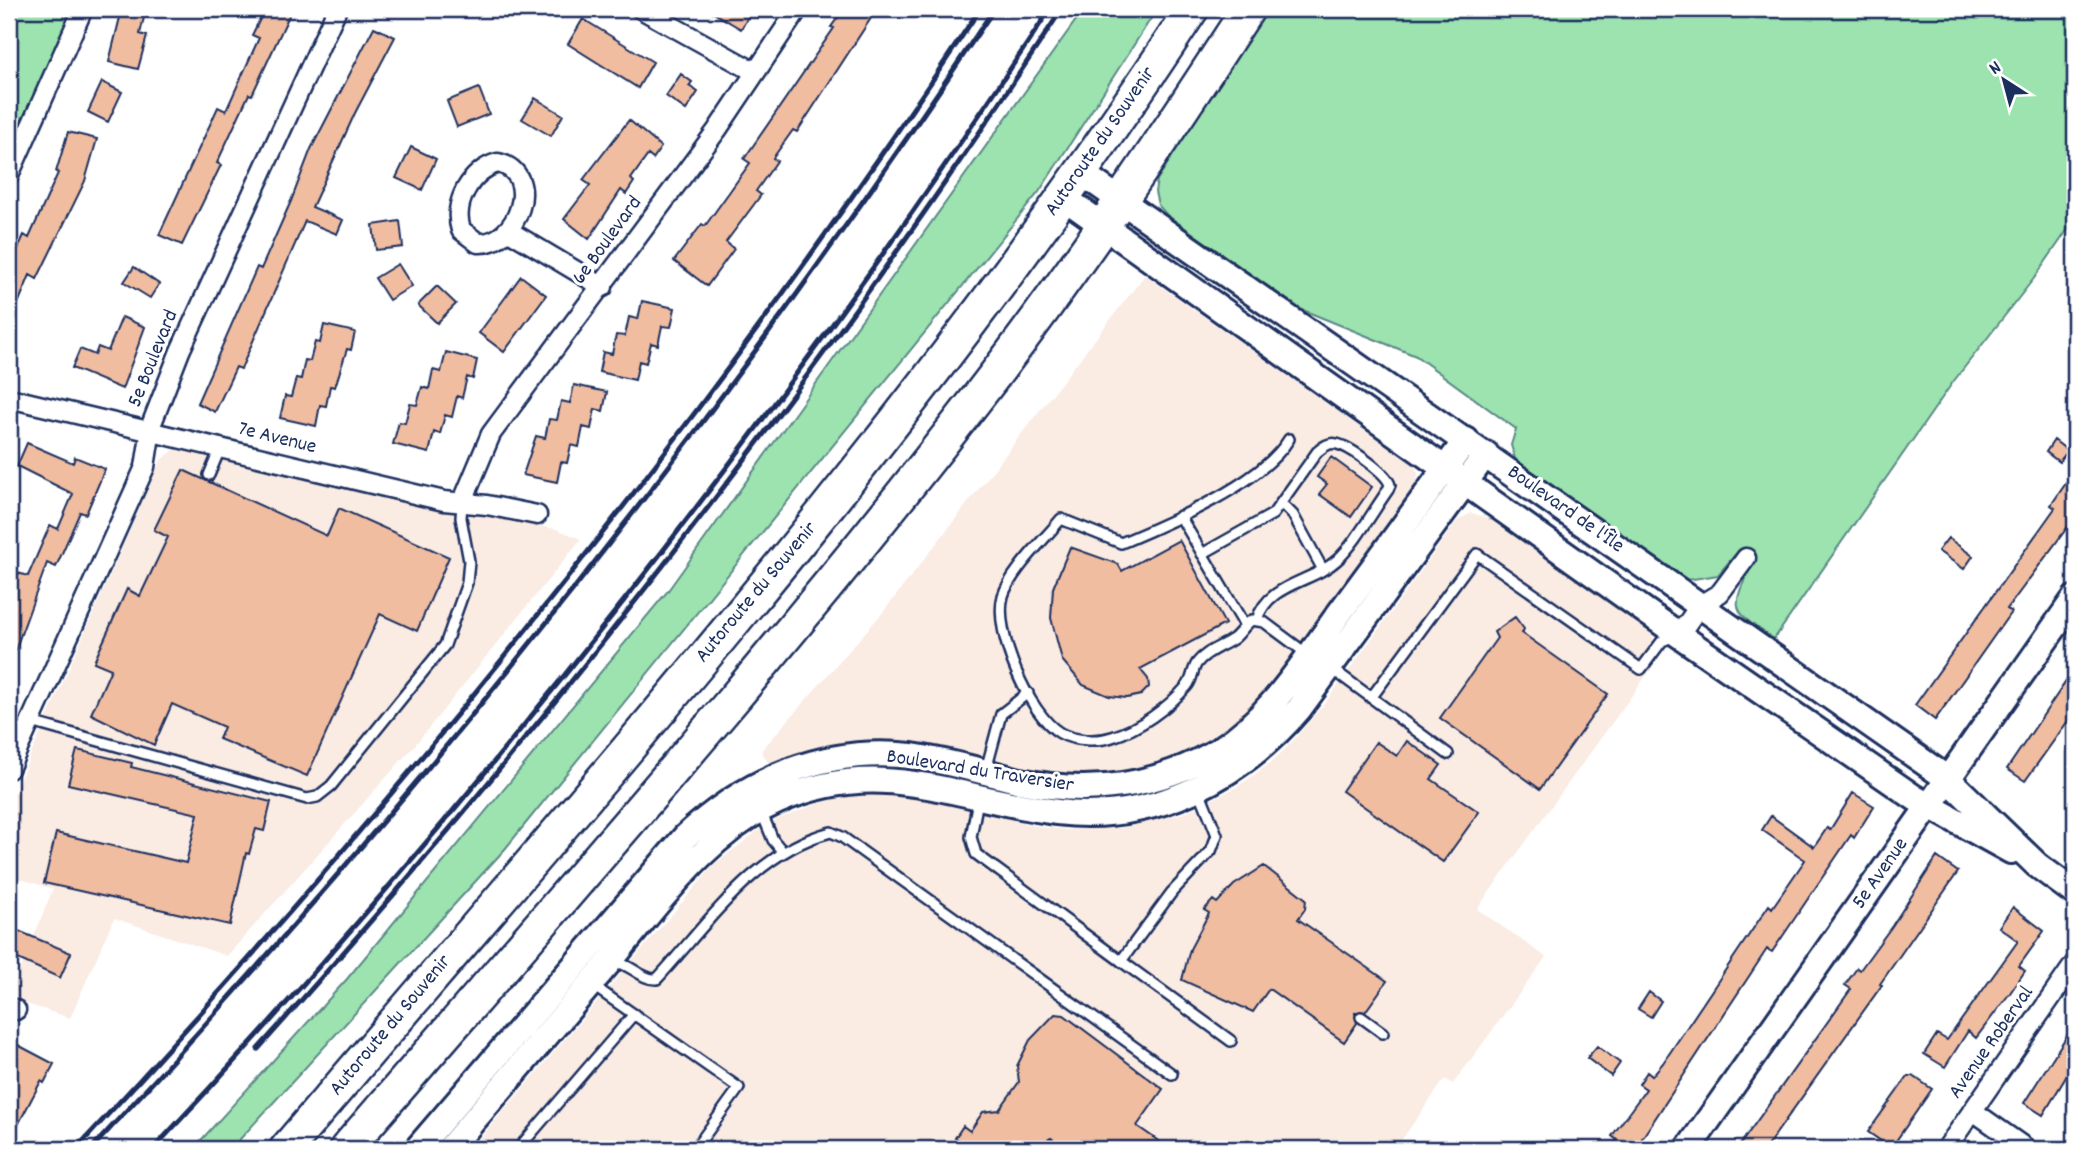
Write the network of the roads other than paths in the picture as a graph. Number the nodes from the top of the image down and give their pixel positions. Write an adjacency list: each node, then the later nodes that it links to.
1 (83, 9): 8 (street)
2 (337, 9): 16 (street, 5e Boulevard)
3 (641, 9): 7 (street)
4 (798, 9): 7 (street, 6e Boulevard)
5 (1192, 9): 10 (highway, Autoroute du Souvenir)
6 (1248, 9): 11 (highway)
7 (755, 72): 14 (street, 6e Boulevard)
8 (15, 143): 9 (street)
9 (9, 175)
10 (1071, 184): 11 (street, Boulevard de l'Île); 12 (street, Boulevard de l'Île); 59 (highway, Autoroute du Souvenir)
11 (1119, 199): 12 (highway); 18 (street, Boulevard de l'Île)
12 (1102, 225): 21 (street, Boulevard de l'Île); 60 (highway)
13 (509, 231): 13 (street); 14 (street)
14 (603, 287): 22 (street, 6e Boulevard)
15 (9, 398): 16 (street, 7e Avenue)
16 (150, 433): 19 (street, 7e Avenue); 38 (street, 5e Boulevard)
17 (1289, 439): 25 (lane)
18 (1476, 447): 21 (street, Boulevard du Traversier); 30 (street, Boulevard de l'Île)
19 (220, 449): 20 (lane); 22 (street, 7e Avenue)
20 (209, 475)
21 (1455, 476): 33 (street, Boulevard de l'Île); 34 (street, Boulevard du Traversier); 35 (street, Boulevard du Traversier)
22 (462, 503): 24 (street, 7e Avenue); 38 (lane)
23 (1281, 503): 26 (lane); 28 (lane); 28 (lane)
24 (537, 515)
25 (1180, 516): 26 (lane); 36 (lane)
26 (1202, 554): 32 (lane)
27 (1746, 558): 30 (street)
28 (1322, 568): 31 (lane)
29 (2075, 598): 41 (street, 5e Avenue)
30 (1700, 606): 33 (street); 41 (street, Boulevard de l'Île)
31 (1257, 620): 32 (lane); 34 (lane)
32 (1245, 626): 36 (lane)
33 (1679, 635): 37 (lane); 44 (street, Boulevard de l'Île)
34 (1308, 655): 42 (street, Boulevard du Traversier)
35 (1330, 668): 37 (lane); 43 (street, Boulevard du Traversier)
36 (1028, 693): 42 (lane)
37 (1371, 698): 39 (lane)
38 (31, 722): 40 (street, 5e Boulevard)
39 (1448, 754)
40 (9, 769)
41 (1948, 779): 44 (street, 5e Avenue); 47 (street, Boulevard de l'Île)
42 (982, 784): 43 (street, Boulevard du Traversier); 45 (street, Boulevard du Traversier); 49 (street, Boulevard du Traversier); 50 (lane)
43 (1198, 788): 50 (lane)
44 (1928, 807): 47 (street, Boulevard de l'Île); 65 (street, 5e Avenue)
45 (761, 810): 46 (lane); 49 (street, Boulevard du Traversier)
46 (783, 852): 49 (lane); 57 (lane)
47 (2037, 865): 48 (street, Boulevard de l'Île)
48 (2075, 893)
49 (600, 954): 52 (street, Boulevard du Traversier)
50 (1121, 961): 56 (lane)
51 (2075, 963): 58 (street, Avenue Roberval)
52 (580, 977): 53 (lane); 61 (street, Boulevard du Traversier); 62 (street, Boulevard du Traversier)
53 (634, 1014): 63 (lane); 64 (lane)
54 (1361, 1017): 55 (lane)
55 (1383, 1032)
56 (1231, 1041)
57 (1172, 1074)
58 (1973, 1111): 66 (street, Avenue Roberval); 67 (street)
59 (286, 1149)
60 (346, 1149)
61 (417, 1149)
62 (449, 1149)
63 (518, 1149)
64 (695, 1149)
65 (1688, 1149)
66 (1946, 1149)
67 (2027, 1149)

